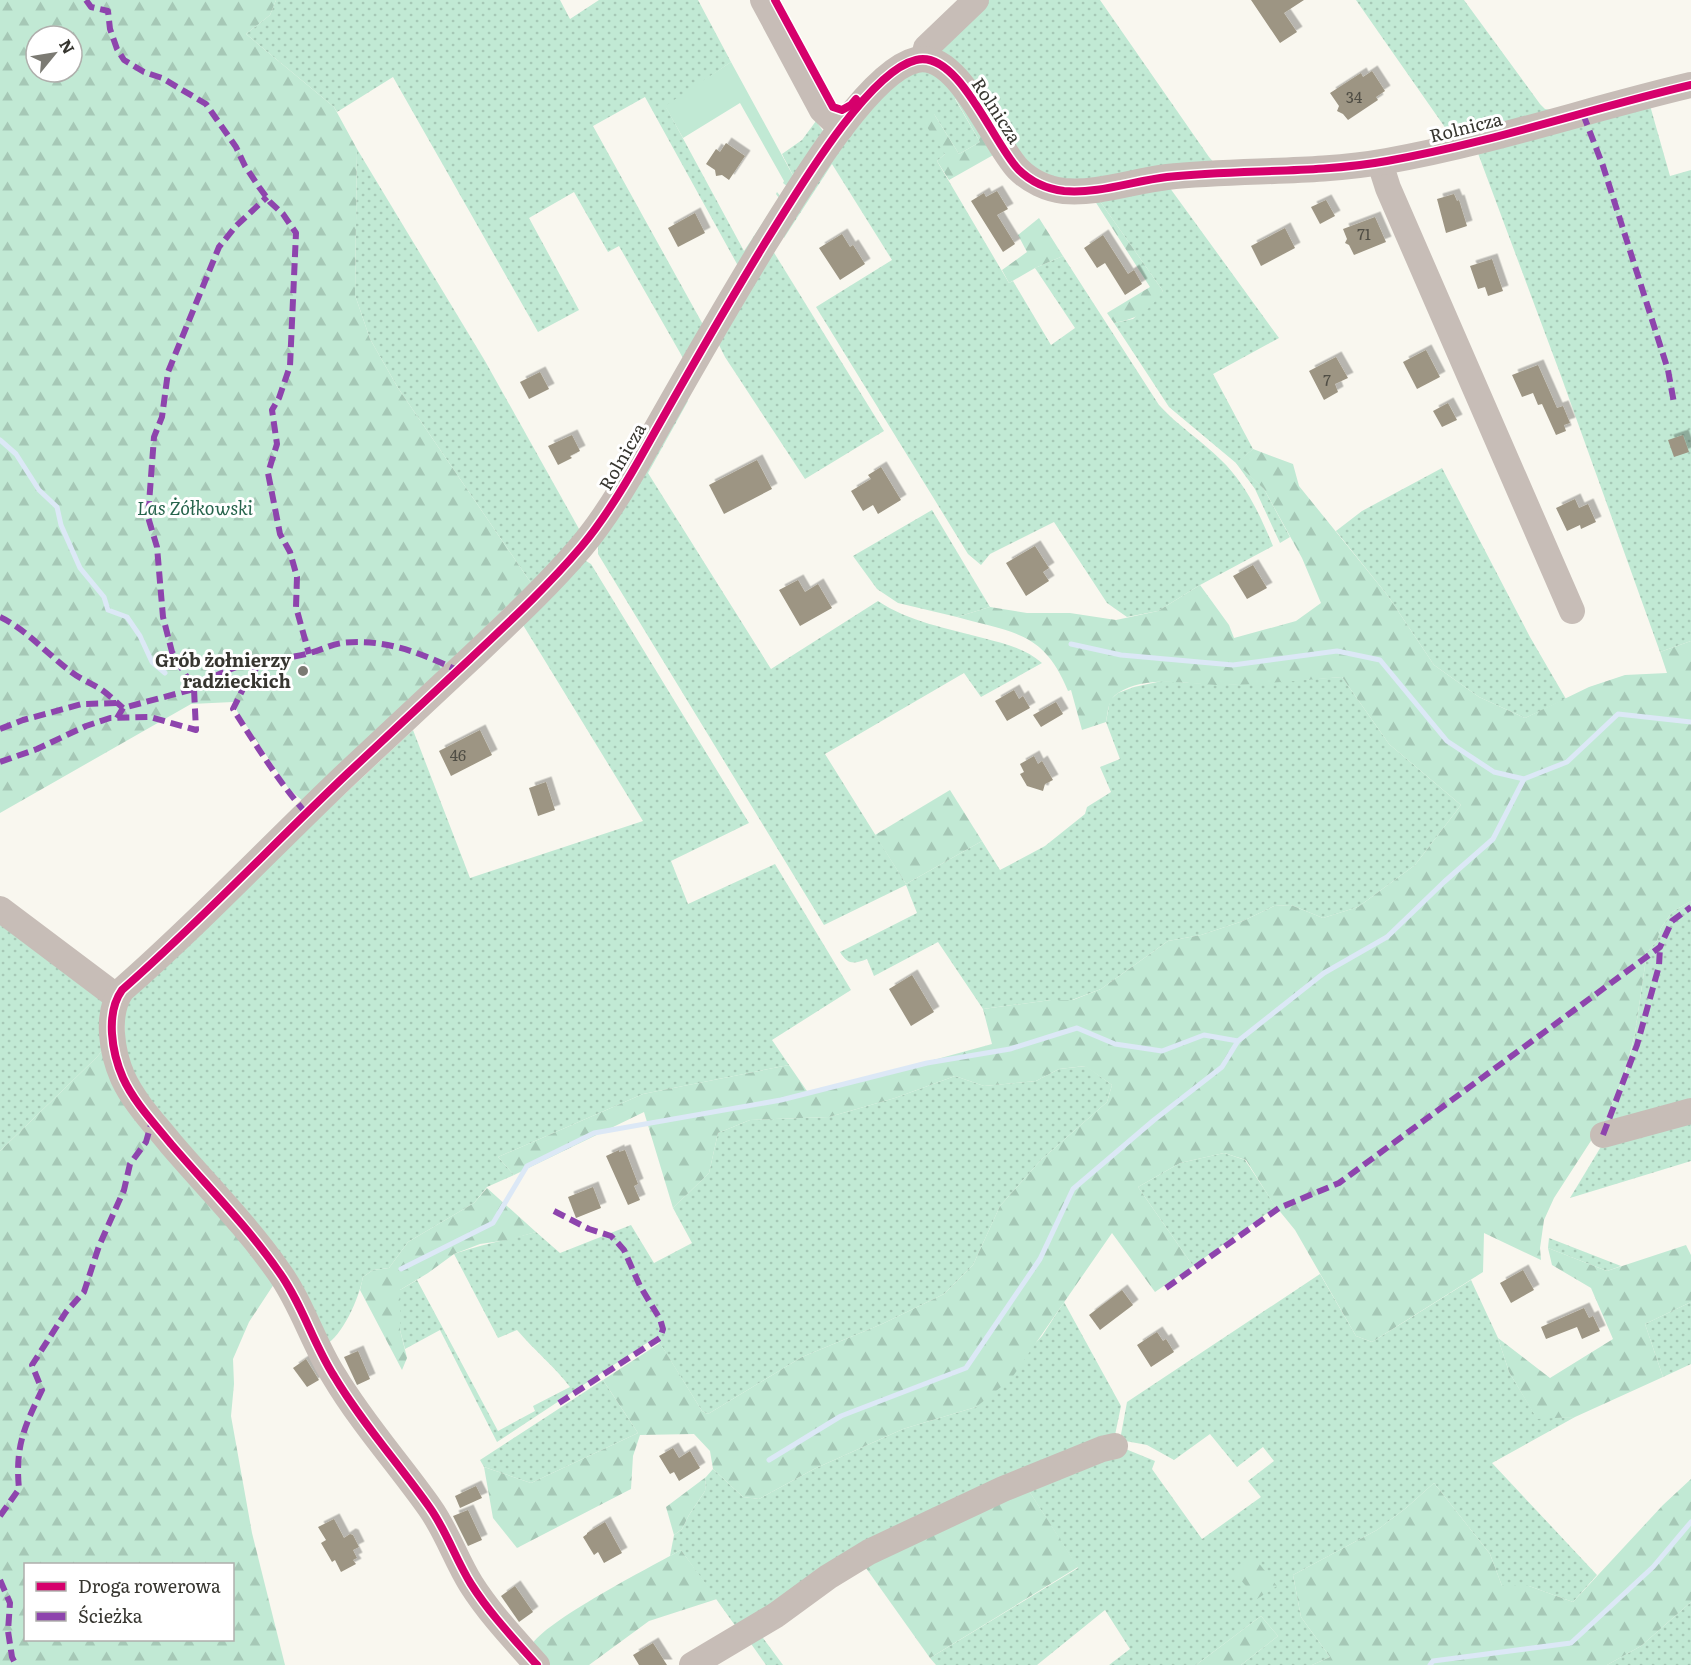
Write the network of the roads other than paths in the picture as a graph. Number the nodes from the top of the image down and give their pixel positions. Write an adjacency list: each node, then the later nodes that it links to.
1 (763, 0): 5 (street)
2 (976, 0): 3 (street)
3 (924, 59): 5 (street, Rolnicza); 6 (street, Rolnicza)
4 (1691, 85): 6 (street, Rolnicza)
5 (841, 128): 9 (street, Rolnicza)
6 (1380, 163): 7 (street)
7 (1572, 611)
8 (0, 909): 9 (street)
9 (117, 997): 13 (street)
10 (1691, 1111): 11 (street)
11 (1603, 1135)
12 (1115, 1446): 14 (street)
13 (537, 1665)
14 (692, 1665)

